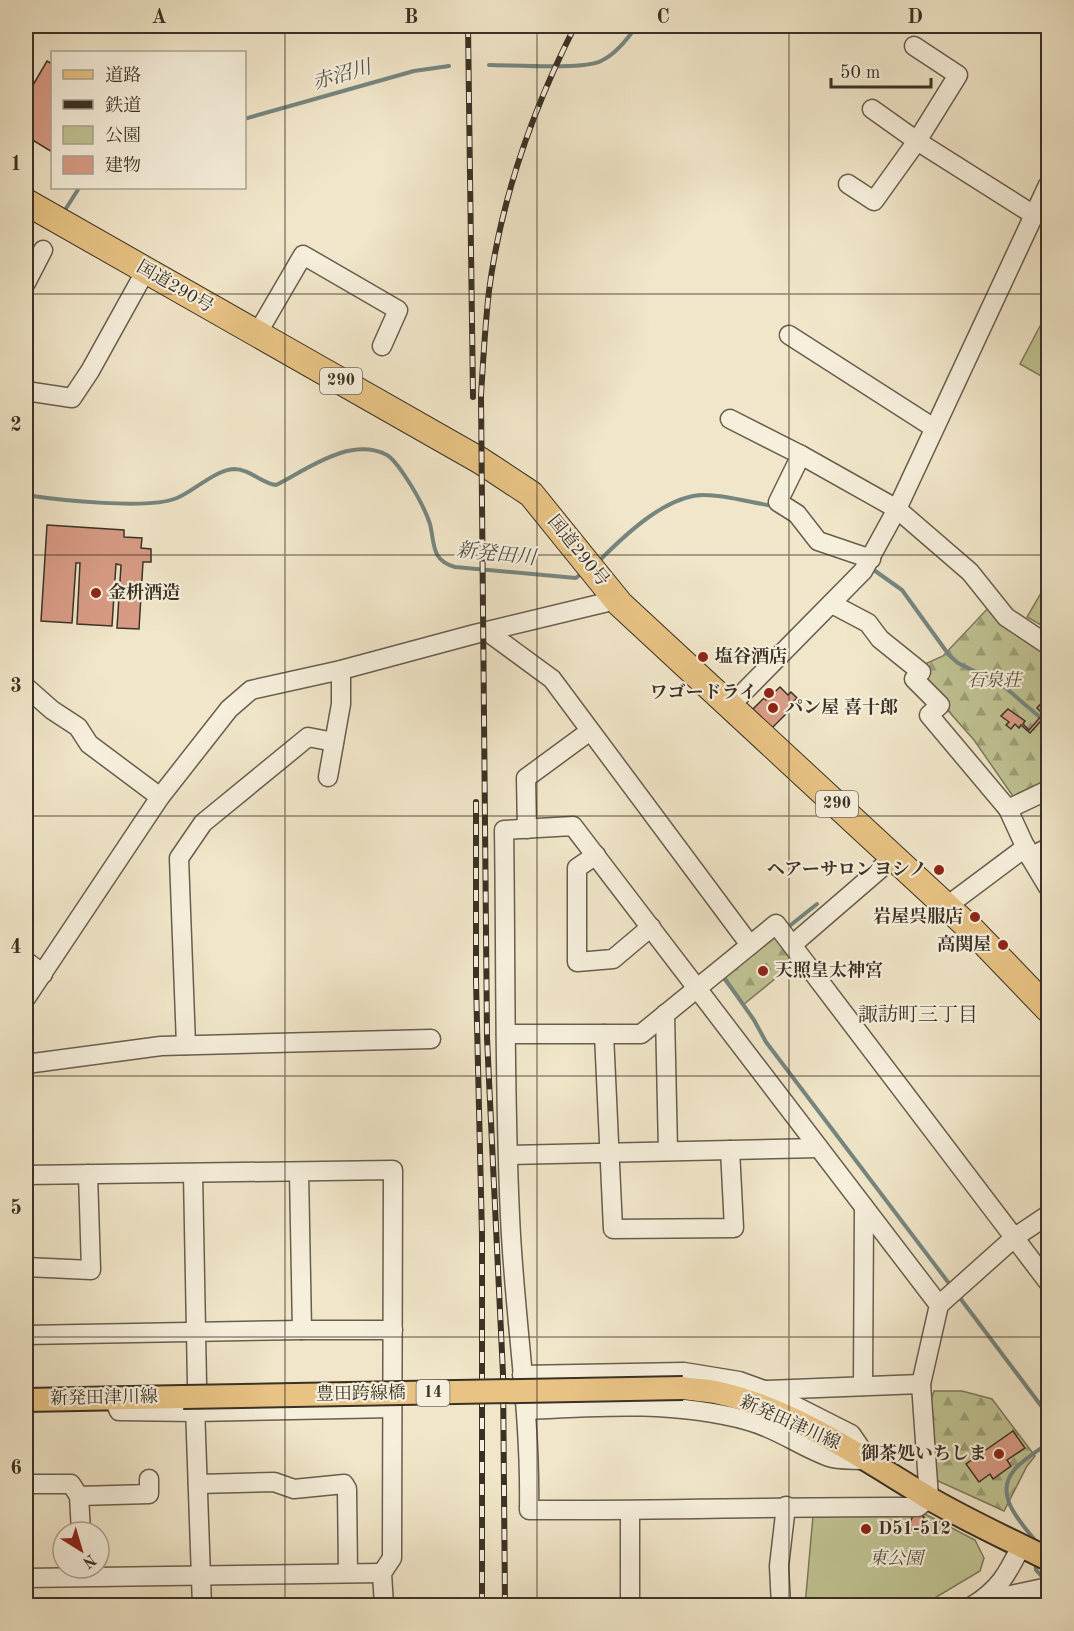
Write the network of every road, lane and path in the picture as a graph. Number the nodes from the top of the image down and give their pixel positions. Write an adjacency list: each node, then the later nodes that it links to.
1 (914, 46): 3 (street)
2 (872, 109): 3 (street)
3 (917, 141): 4 (street); 7 (street)
4 (848, 184)
5 (1048, 185): 7 (street)
6 (26, 202): 9 (highway, 国道290号 / 290)
7 (1034, 215): 16 (street)
8 (44, 250): 10 (street)
9 (146, 270): 11 (highway, 国道290号 / 290); 14 (street)
10 (26, 284)
11 (257, 334): 13 (street); 20 (highway, 国道290号 / 290)
12 (789, 335): 16 (street)
13 (382, 346)
14 (26, 391)
15 (730, 419): 17 (street)
16 (934, 428): 18 (street)
17 (801, 455): 18 (street); 19 (street)
18 (897, 509): 19 (street); 23 (street)
19 (867, 565): 21 (street)
20 (620, 604): 22 (street); 26 (highway, 国道290号 / 290)
21 (832, 604): 26 (street); 34 (street)
22 (488, 632): 24 (street); 29 (street)
23 (1048, 645)
24 (341, 670): 30 (street); 33 (street)
25 (26, 687): 28 (street)
26 (731, 705): 39 (highway, 国道290号 / 290)
27 (26, 709): 28 (street)
28 (52, 710): 33 (street)
29 (590, 731): 35 (street); 43 (street)
30 (334, 742): 31 (street); 54 (street)
31 (328, 777)
32 (1048, 790): 34 (street)
33 (160, 797): 46 (street)
34 (1008, 809): 37 (street)
35 (528, 829): 38 (street); 51 (street)
36 (1048, 848): 37 (street)
37 (1028, 852): 40 (street); 41 (street)
38 (596, 855): 42 (street); 42 (street)
39 (894, 857): 41 (highway, 国道290号 / 290); 44 (street)
40 (1048, 887)
41 (947, 906): 49 (highway, 国道290号 / 290)
42 (651, 927): 47 (street)
43 (750, 945): 44 (street); 47 (street)
44 (792, 945): 67 (street)
45 (26, 961): 46 (street)
46 (43, 974): 48 (street)
47 (697, 988): 50 (street); 56 (street)
48 (26, 998)
49 (1048, 1009)
50 (665, 1014): 52 (street); 58 (street)
51 (506, 1034): 52 (street); 60 (street)
52 (604, 1034): 59 (street)
53 (431, 1039): 54 (street)
54 (186, 1045): 55 (street)
55 (26, 1064)
56 (819, 1148): 57 (street); 65 (street)
57 (730, 1150): 58 (street); 59 (street)
58 (668, 1151): 59 (street)
59 (609, 1153): 60 (street)
60 (508, 1155): 75 (street)
61 (299, 1172): 62 (street); 71 (street); 72 (street)
62 (193, 1173): 63 (street); 73 (street)
63 (88, 1174): 64 (street); 68 (street)
64 (26, 1175)
65 (864, 1207): 70 (street); 77 (street)
66 (1048, 1215): 67 (street)
67 (1015, 1237): 69 (street); 70 (street)
68 (26, 1267)
69 (1048, 1282)
70 (939, 1305): 76 (street)
71 (302, 1329): 72 (street); 73 (street)
72 (393, 1330): 82 (street)
73 (195, 1332): 74 (street); 81 (street)
74 (26, 1335)
75 (522, 1375): 79 (street); 83 (street)
76 (921, 1384): 77 (street); 89 (street)
77 (863, 1386): 79 (street)
78 (683, 1388): 81 (main road, 豊田跨線橋 / 14, bridge); 84 (main road, 新発田津川線 / 14)
79 (764, 1390): 84 (street)
80 (26, 1400): 81 (main road, 新発田津川線 / 14)
81 (193, 1400): 82 (street); 87 (street)
82 (392, 1408): 95 (street)
83 (525, 1410): 84 (street); 91 (street)
84 (869, 1460): 89 (main road, 新発田津川線 / 14)
85 (149, 1479): 88 (street)
86 (26, 1484): 88 (street)
87 (198, 1484): 97 (street); 99 (street)
88 (79, 1496): 92 (street)
89 (929, 1498): 90 (street); 93 (main road, 新発田津川線 / 14)
90 (786, 1506): 91 (street); 106 (street)
91 (630, 1511): 105 (street)
92 (80, 1520)
93 (1021, 1546): 94 (main road, 新発田津川線 / 14); 102 (street)
94 (1048, 1559)
95 (382, 1573): 97 (street); 104 (street)
96 (111, 1574): 99 (street)
97 (348, 1574): 99 (street)
98 (51, 1576): 100 (street)
99 (201, 1576): 103 (street)
100 (26, 1578)
101 (1048, 1587): 102 (street)
102 (975, 1604)
103 (202, 1605)
104 (384, 1605)
105 (630, 1605)
106 (781, 1605)

